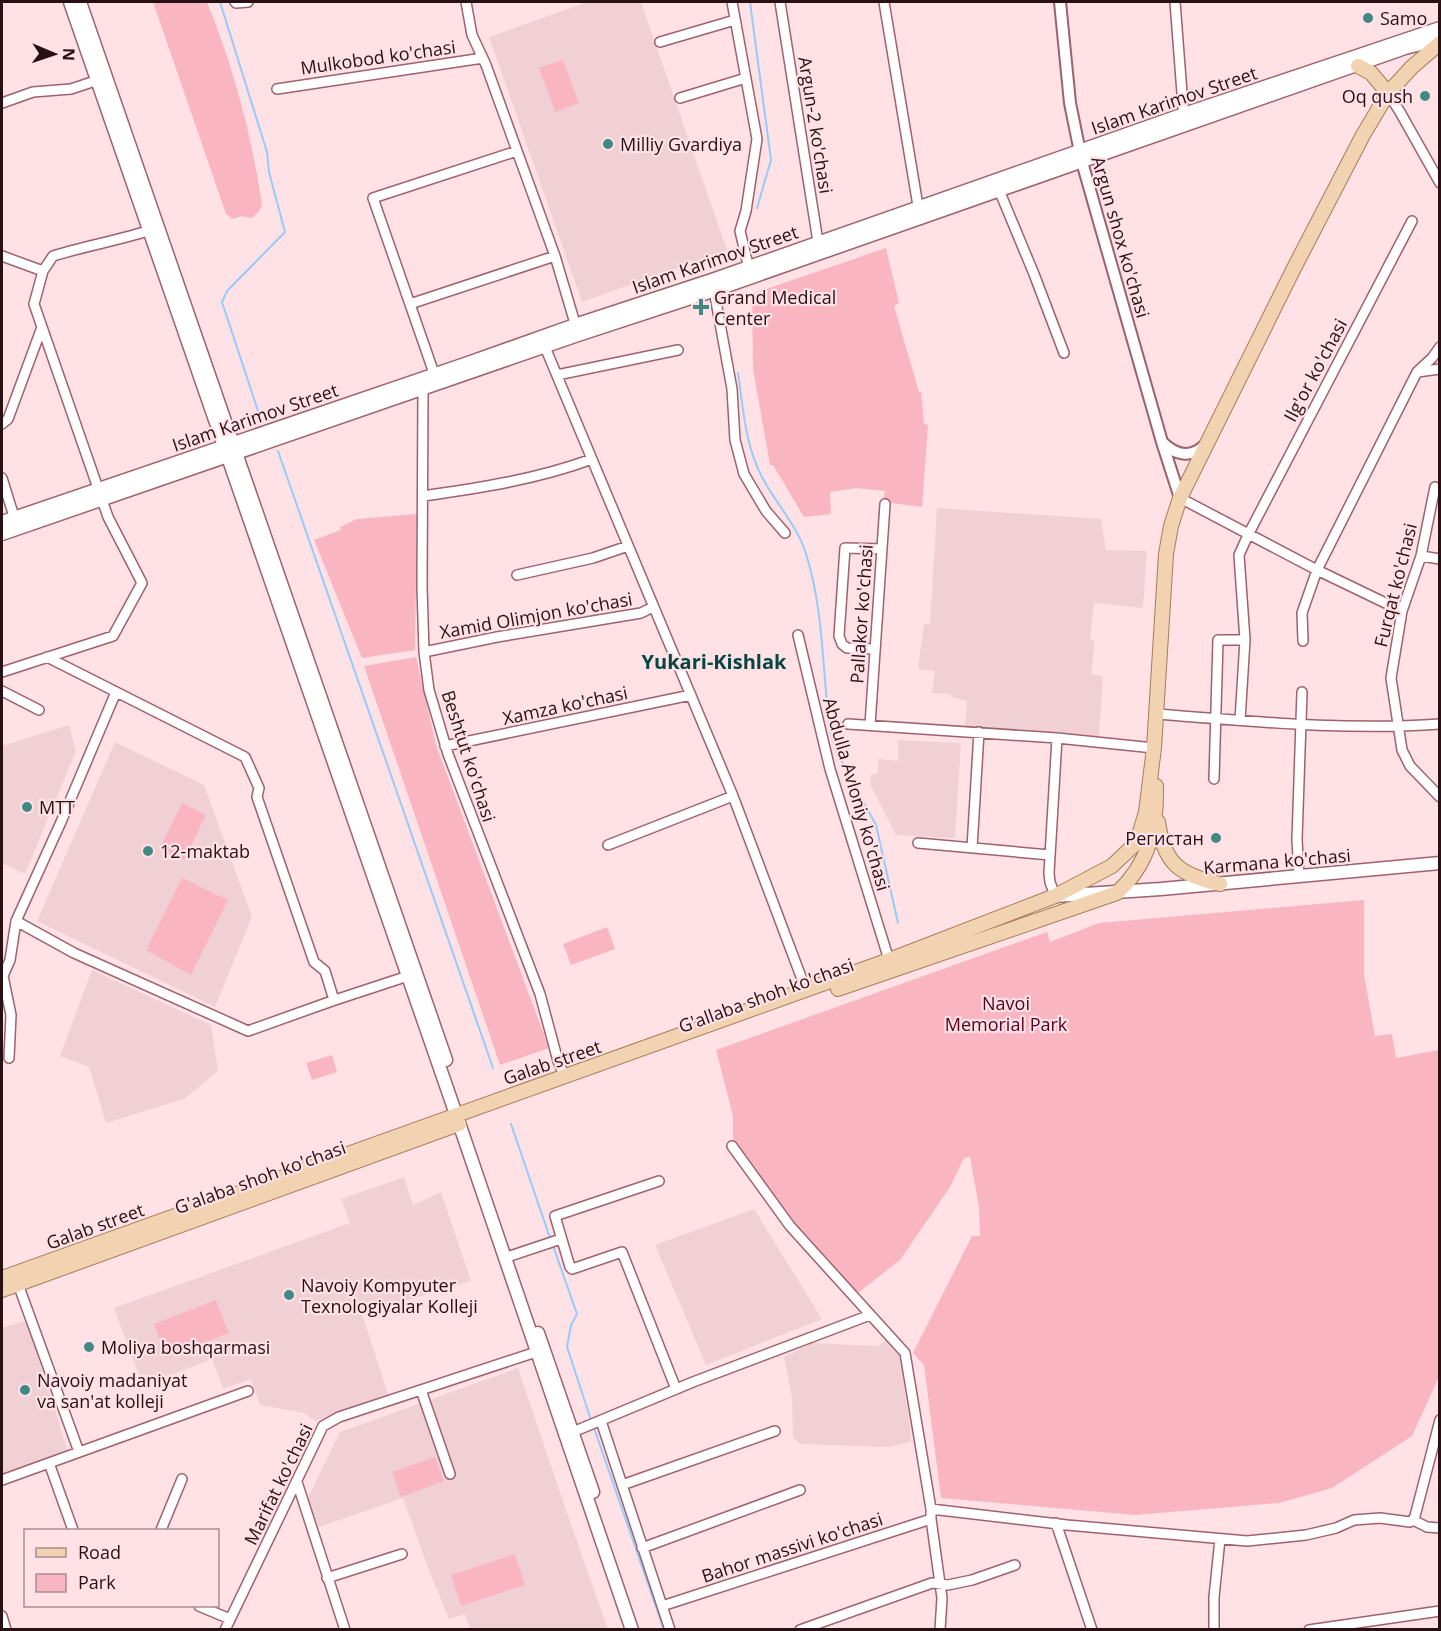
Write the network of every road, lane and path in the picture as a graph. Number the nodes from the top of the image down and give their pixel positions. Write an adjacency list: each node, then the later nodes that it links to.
1 (70, 2): 20 (main road)
2 (80, 2): 20 (main road)
3 (235, 2): 4 (street)
4 (248, 2)
5 (466, 2): 16 (street)
6 (732, 2): 11 (street)
7 (780, 2): 34 (street, Argun-2 ko'chasi)
8 (884, 2): 31 (street)
9 (1060, 2): 28 (street, Argun shox ko'chasi)
10 (1175, 2): 25 (street)
11 (735, 20): 14 (street); 19 (street)
12 (1440, 28): 25 (main road, Islam Karimov Street)
13 (1440, 41): 17 (main road); 18 (main road, Islam Karimov Street)
14 (660, 42)
15 (1440, 50): 17 (main road)
16 (483, 58): 21 (street, Mulkobod ko'chasi); 27 (street)
17 (1421, 59): 22 (main road)
18 (1358, 66): 22 (main road); 26 (main road, Islam Karimov Street)
19 (746, 78): 23 (street); 38 (street)
20 (102, 79): 24 (street); 33 (main road)
21 (277, 89)
22 (1388, 93): 29 (street); 54 (main road)
23 (680, 98)
24 (2, 103)
25 (1184, 114): 26 (street); 28 (main road, Islam Karimov Street)
26 (1184, 127): 28 (main road, Islam Karimov Street)
27 (517, 151): 36 (street); 40 (street)
28 (1080, 157): 30 (main road, Islam Karimov Street); 31 (main road, Islam Karimov Street); 53 (street, Argun shox ko'chasi)
29 (1440, 183)
30 (999, 190): 31 (main road, Islam Karimov Street); 46 (street)
31 (919, 212): 34 (main road, Islam Karimov Street)
32 (1412, 222): 67 (street, Ilg'or ko'chasi)
33 (154, 229): 37 (street); 55 (main road)
34 (819, 247): 38 (main road, Islam Karimov Street)
35 (2, 256): 37 (street)
36 (555, 256): 40 (street); 42 (street)
37 (43, 271): 41 (street)
38 (750, 272): 39 (main road, Islam Karimov Street)
39 (713, 285): 42 (main road, Islam Karimov Street); 65 (street)
40 (410, 304): 50 (street)
41 (42, 327): 52 (street); 59 (street)
42 (577, 330): 43 (main road, Islam Karimov Street); 50 (main road, Islam Karimov Street)
43 (545, 347): 49 (street); 50 (main road, Islam Karimov Street)
44 (1440, 347): 48 (street)
45 (678, 350): 49 (street)
46 (1064, 353)
47 (1440, 369): 48 (street)
48 (1417, 372): 72 (street)
49 (557, 375): 56 (street)
50 (436, 379): 51 (main road, Islam Karimov Street); 55 (main road, Islam Karimov Street)
51 (423, 388): 55 (main road, Islam Karimov Street); 60 (street, Beshtut ko'chasi)
52 (2, 424)
53 (1162, 442): 54 (street); 61 (street, Argun shox ko'chasi)
54 (1208, 443): 61 (main road)
55 (231, 450): 59 (main road, Islam Karimov Street); 116 (main road)
56 (592, 459): 60 (street); 68 (street)
57 (2, 478): 64 (street)
58 (1435, 487): 70 (street, Furqat ko'chasi)
59 (100, 495): 64 (main road, Islam Karimov Street); 81 (street)
60 (423, 496): 80 (street, Beshtut ko'chasi)
61 (1180, 498): 67 (street); 88 (main road)
62 (885, 504): 69 (street, Pallakor ko'chasi)
63 (2, 522): 64 (main road, Islam Karimov Street)
64 (16, 523): 66 (main road, Islam Karimov Street)
65 (785, 533)
66 (2, 534)
67 (1248, 535): 72 (street); 77 (street, Ilg'or ko'chasi)
68 (628, 546): 73 (street); 74 (street)
69 (882, 549): 79 (street, Pallakor ko'chasi); 79 (street)
70 (1421, 556): 71 (street); 75 (street, Furqat ko'chasi)
71 (1440, 560)
72 (1317, 570): 75 (street); 78 (street)
73 (517, 575)
74 (653, 607): 80 (street, Xamid Olimjon ko'chasi); 86 (street)
75 (1402, 611): 95 (street, Furqat ko'chasi)
76 (798, 635): 114 (street, Abdulla Avloniy ko'chasi)
77 (1245, 640): 89 (street); 90 (street, Ilg'or ko'chasi)
78 (1303, 641)
79 (875, 649): 93 (street, Pallakor ko'chasi)
80 (424, 652): 98 (street, Beshtut ko'chasi)
81 (47, 657): 82 (street); 84 (street)
82 (2, 672)
83 (2, 691): 87 (street)
84 (116, 692): 113 (street); 118 (street)
85 (1302, 692): 94 (street)
86 (691, 695): 98 (street, Xamza ko'chasi); 101 (street)
87 (39, 710)
88 (1156, 714): 89 (street); 99 (main road)
89 (1216, 718): 90 (street); 100 (street)
90 (1240, 720): 94 (street)
91 (848, 724): 93 (street)
92 (1440, 724): 95 (street)
93 (870, 725): 96 (street)
94 (1301, 725): 95 (street); 109 (street)
95 (1397, 727): 102 (street, Furqat ko'chasi)
96 (979, 732): 97 (street); 106 (street)
97 (1057, 738): 99 (street); 107 (street)
98 (445, 746): 120 (street, Beshtut ko'chasi)
99 (1154, 748): 103 (main road); 112 (main road)
100 (1214, 779)
101 (733, 796): 105 (street); 117 (street)
102 (1440, 797)
103 (1157, 809): 110 (main road); 111 (main road)
104 (918, 843): 106 (street)
105 (608, 845)
106 (972, 848): 107 (street)
107 (1050, 855): 112 (street)
108 (1440, 863): 109 (main road, Karmana ko'chasi)
109 (1299, 877): 110 (main road, Karmana ko'chasi)
110 (1220, 884): 111 (main road, Karmana ko'chasi)
111 (1117, 893): 112 (main road, Galab street); 121 (main road, G'allaba shoh ko'chasi)
112 (1055, 896): 114 (main road, Galab street)
113 (16, 921): 115 (street); 118 (street)
114 (889, 960): 117 (main road, Galab street)
115 (6, 961): 119 (street)
116 (412, 974): 118 (street); 121 (main road)
117 (806, 990): 120 (main road, Galab street)
118 (334, 1000)
119 (9, 1058)
120 (565, 1077): 121 (main road, Galab street)
121 (461, 1118): 122 (main road, G'allaba shoh ko'chasi); 126 (main road); 127 (main road, Galab street)
122 (428, 1136): 128 (main road, G'alaba shoh ko'chasi)
123 (732, 1146): 130 (street)
124 (659, 1181): 125 (street)
125 (561, 1239): 126 (street); 132 (street)
126 (508, 1256): 131 (main road); 138 (main road)
127 (2, 1278)
128 (18, 1284): 129 (main road, G'alaba shoh ko'chasi); 139 (street)
129 (2, 1290)
130 (870, 1314): 132 (street); 147 (street)
131 (536, 1352): 133 (street, Marifat ko'chasi); 138 (main road)
132 (676, 1389): 136 (street)
133 (421, 1390): 141 (street); 144 (street, Marifat ko'chasi)
134 (248, 1391): 139 (street)
135 (1440, 1420): 148 (street)
136 (601, 1421): 138 (street); 145 (street)
137 (776, 1431): 145 (street)
138 (569, 1433): 168 (main road); 169 (main road)
139 (79, 1452): 140 (street)
140 (49, 1463): 143 (street); 151 (street)
141 (450, 1474)
142 (182, 1479): 152 (street)
143 (2, 1480)
144 (297, 1482): 157 (street); 163 (street, Marifat ko'chasi)
145 (622, 1485): 154 (street)
146 (800, 1490): 154 (street)
147 (931, 1514): 149 (street); 158 (street); 159 (street, Bahor massivi ko'chasi)
148 (1413, 1520): 150 (street); 153 (street)
149 (1056, 1523): 153 (street); 173 (street)
150 (1440, 1528)
151 (73, 1529)
152 (161, 1529)
153 (1220, 1539): 174 (street)
154 (642, 1548): 159 (street)
155 (402, 1554): 157 (street)
156 (1015, 1565): 158 (street)
157 (327, 1578): 167 (street)
158 (940, 1583): 171 (street); 172 (street)
159 (662, 1606): 170 (street)
160 (203, 1607): 163 (street)
161 (1440, 1611): 164 (street)
162 (2, 1616): 165 (street)
163 (230, 1619): 166 (street, Marifat ko'chasi)
164 (1351, 1626): 175 (street)
165 (6, 1629)
166 (225, 1629)
167 (345, 1629)
168 (632, 1629)
169 (640, 1629)
170 (670, 1629)
171 (800, 1629)
172 (940, 1629)
173 (1092, 1629)
174 (1214, 1629)
175 (1309, 1629)

